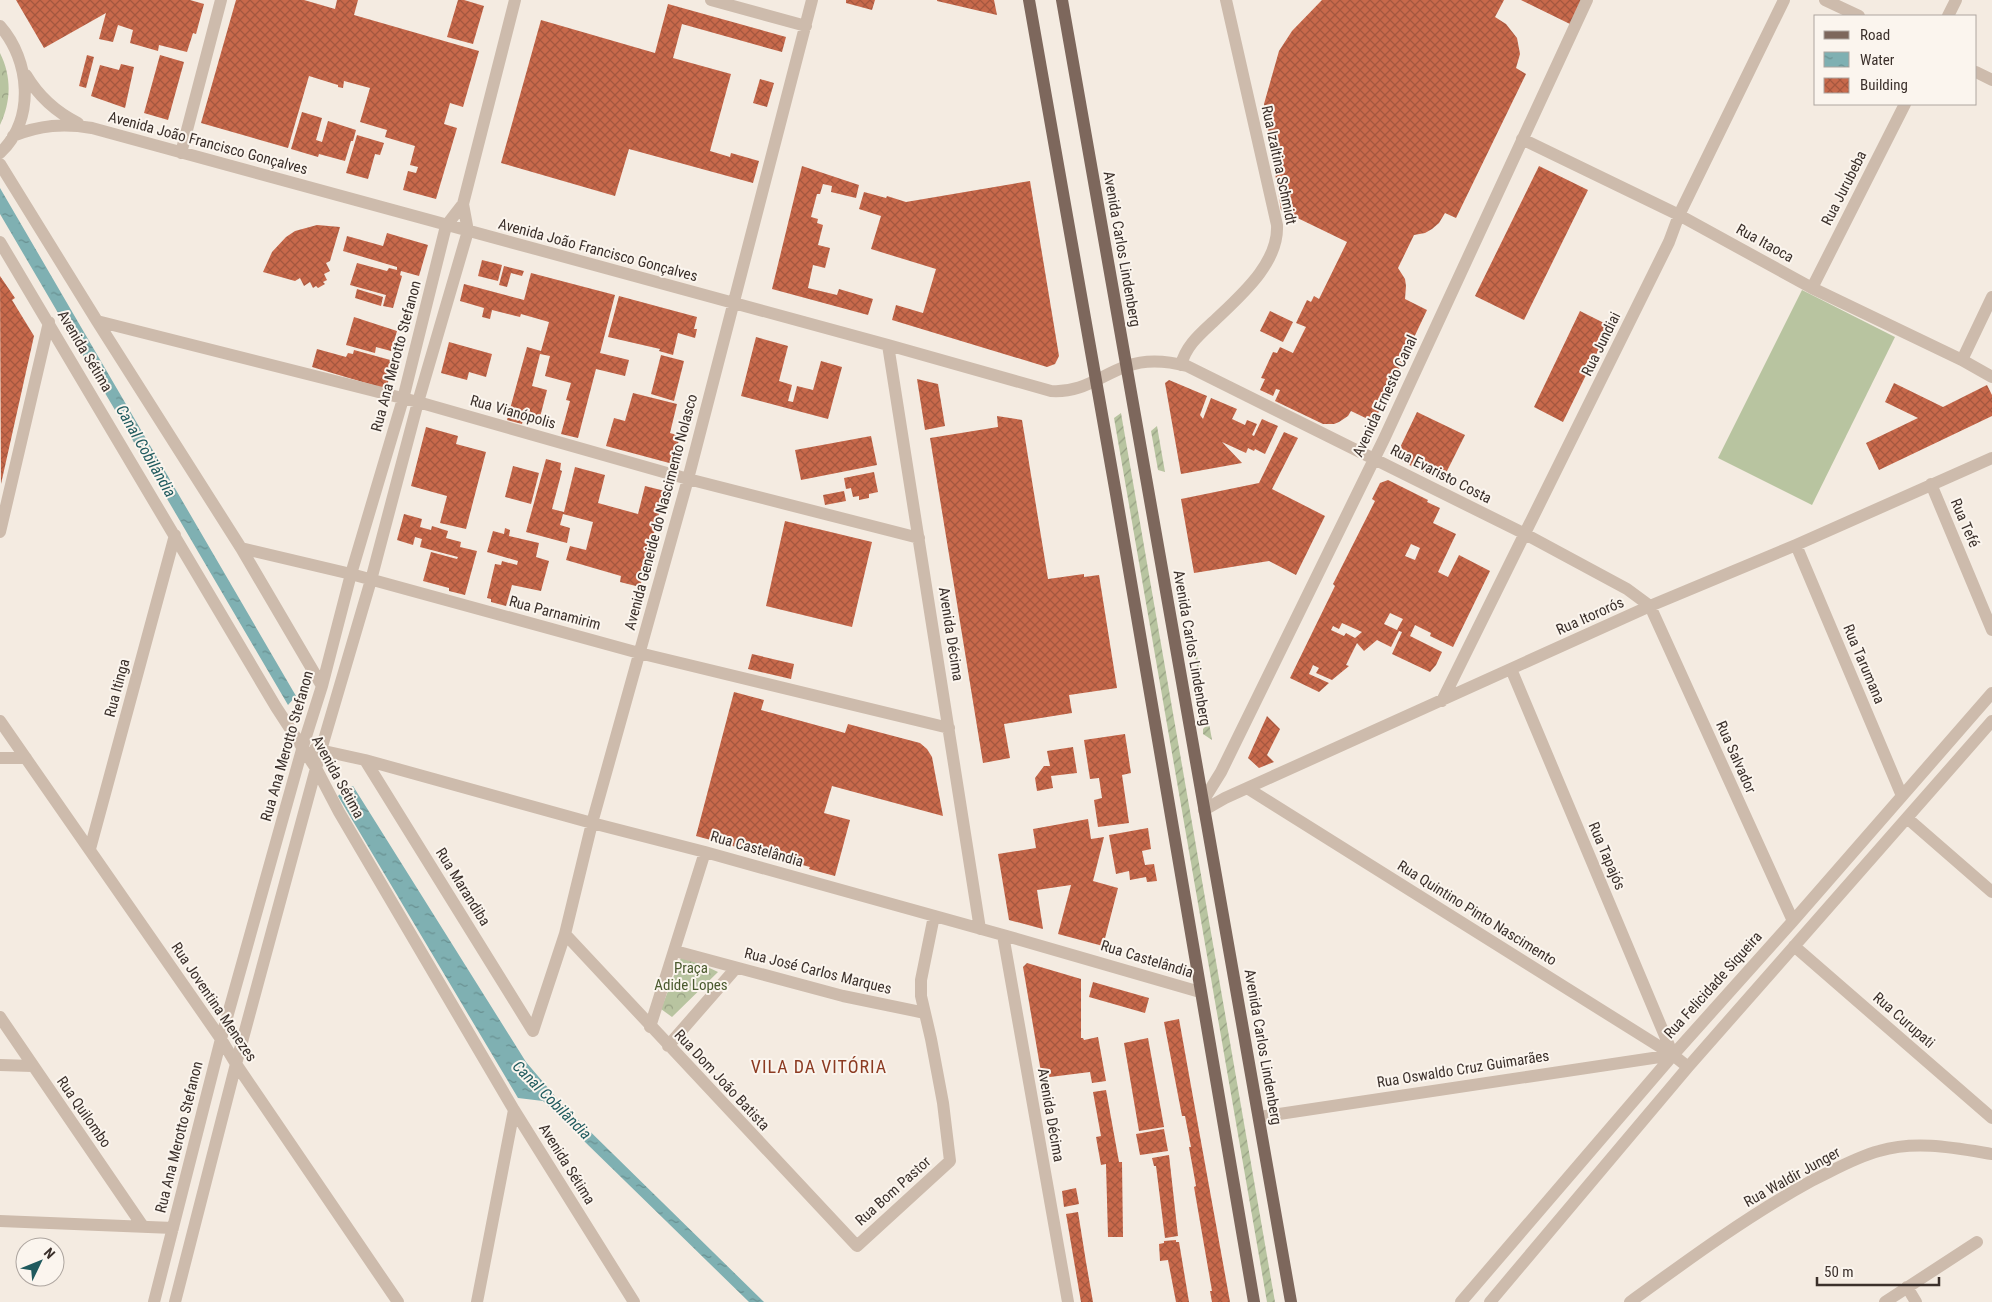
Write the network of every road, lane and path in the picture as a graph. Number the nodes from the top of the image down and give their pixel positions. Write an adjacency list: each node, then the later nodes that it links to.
1 (221, 0): 24 (street)
2 (515, 0): 26 (street, Rua Ana Merotto Stefanon)
3 (711, 0): 15 (street)
4 (812, 0): 15 (street, Avenida Geneide do Nascimento Nolasco)
5 (1028, 0): 41 (main road)
6 (1062, 0): 39 (main road, Avenida Carlos Lindenberg)
7 (1226, 0): 38 (street, Rua Izaltina Schmidt)
8 (1587, 0): 22 (street, Avenida Ernesto Canal)
9 (1784, 0): 27 (street, Rua Jundiai)
10 (1825, 0): 12 (street)
11 (1956, 0): 13 (street)
12 (1857, 15)
13 (1948, 15)
14 (0, 26): 16 (street)
15 (806, 26): 33 (street, Avenida Geneide do Nascimento Nolasco)
16 (23, 71): 20 (street, Avenida João Francisco Gonçalves); 21 (street)
17 (1977, 72): 18 (street)
18 (1992, 80)
19 (1904, 105): 31 (street, Rua Jurubeba)
20 (92, 128): 21 (street, Avenida João Francisco Gonçalves); 24 (street, Avenida João Francisco Gonçalves)
21 (12, 136): 23 (street)
22 (1522, 139): 27 (street, Rua Itaoca); 44 (street, Avenida Ernesto Canal)
23 (0, 152)
24 (181, 153): 28 (street, Avenida João Francisco Gonçalves)
25 (0, 164): 34 (street)
26 (463, 204): 28 (street, Rua Ana Merotto Stefanon); 29 (street, Rua Ana Merotto Stefanon)
27 (1678, 215): 31 (street, Rua Itaoca); 49 (street, Rua Jundiai)
28 (446, 226): 29 (street, Avenida João Francisco Gonçalves); 42 (street, Rua Ana Merotto Stefanon)
29 (468, 231): 33 (street, Avenida João Francisco Gonçalves); 43 (street, Rua Ana Merotto Stefanon)
30 (0, 242): 35 (street, Avenida Sétima)
31 (1812, 288): 37 (street, Rua Itaoca)
32 (1992, 297): 37 (street)
33 (734, 303): 36 (street, Avenida João Francisco Gonçalves); 46 (street, Avenida Geneide do Nascimento Nolasco)
34 (97, 321): 42 (street, Rua Vianópolis); 53 (street)
35 (49, 322): 48 (street); 50 (street, Avenida Sétima)
36 (888, 345): 41 (street, Avenida João Francisco Gonçalves); 51 (street, Avenida Décima)
37 (1962, 360): 40 (street, Rua Itaoca)
38 (1181, 365): 39 (street, Rua Evaristo Costa); 44 (street, Rua Evaristo Costa)
39 (1127, 366): 41 (street); 74 (main road, Avenida Carlos Lindenberg)
40 (1992, 377)
41 (1096, 382): 88 (main road)
42 (403, 398): 43 (street, Rua Vianópolis); 54 (street, Rua Ana Merotto Stefanon)
43 (418, 402): 46 (street, Rua Vianópolis); 55 (street, Rua Ana Merotto Stefanon)
44 (1374, 458): 49 (street, Rua Evaristo Costa); 74 (street, Avenida Ernesto Canal)
45 (1992, 458): 47 (street, Rua Itororós)
46 (688, 479): 51 (street, Rua Vianópolis); 58 (street, Avenida Geneide do Nascimento Nolasco)
47 (1932, 484): 52 (street, Rua Itororós); 57 (street, Rua Tefé)
48 (0, 532)
49 (1525, 534): 56 (street, Rua Evaristo Costa); 62 (street, Rua Jundiai)
50 (175, 535): 66 (street, Avenida Sétima); 77 (street, Rua Itinga)
51 (919, 538): 65 (street, Avenida Décima)
52 (1796, 545): 56 (street, Rua Itororós); 73 (street, Rua Tarumana)
53 (241, 548): 54 (street, Rua Parnamirim); 60 (street)
54 (351, 574): 55 (street, Rua Parnamirim); 60 (street, Rua Ana Merotto Stefanon)
55 (371, 580): 58 (street, Rua Parnamirim); 67 (street, Rua Ana Merotto Stefanon)
56 (1650, 606): 59 (street, Rua Itororós); 81 (street, Rua Salvador)
57 (1992, 630)
58 (639, 653): 65 (street, Rua Parnamirim); 76 (street, Avenida Geneide do Nascimento Nolasco)
59 (1511, 669): 62 (street, Rua Itororós); 95 (street, Rua Tapajós)
60 (322, 686): 66 (street, Rua Ana Merotto Stefanon)
61 (1992, 693): 73 (street, Rua Felicidade Siqueira)
62 (1442, 701): 72 (street, Rua Itororós)
63 (0, 721): 69 (street, Rua Joventina Menezes)
64 (1992, 721): 75 (street)
65 (949, 728): 82 (street, Avenida Décima)
66 (302, 746): 67 (street, Rua Castelândia); 71 (street, Avenida Sétima); 93 (street, Rua Ana Merotto Stefanon)
67 (321, 750): 70 (street, Rua Castelândia); 71 (street, Rua Ana Merotto Stefanon)
68 (0, 758): 69 (street)
69 (26, 758): 77 (street, Rua Joventina Menezes)
70 (365, 760): 76 (street, Rua Castelândia); 92 (street, Rua Marandiba)
71 (317, 770): 96 (street, Rua Ana Merotto Stefanon); 100 (street, Avenida Sétima)
72 (1247, 788): 74 (street, Rua Itororós); 95 (street, Rua Quintino Pinto Nascimento)
73 (1902, 796): 81 (street, Rua Felicidade Siqueira)
74 (1203, 806): 101 (main road, Avenida Carlos Lindenberg)
75 (1907, 818): 79 (street); 85 (street)
76 (592, 823): 78 (street, Rua Castelândia); 83 (street, Avenida Geneide do Nascimento Nolasco)
77 (90, 849): 93 (street, Rua Joventina Menezes)
78 (705, 852): 80 (street, Rua Castelândia); 86 (street)
79 (1992, 892)
80 (934, 916): 82 (street, Rua Castelândia); 89 (street)
81 (1793, 921): 95 (street, Rua Felicidade Siqueira)
82 (980, 929): 84 (street, Rua Castelândia)
83 (565, 934): 91 (street, Rua Dom João Batista); 92 (street, Avenida Geneide do Nascimento Nolasco)
84 (1003, 935): 88 (street, Rua Castelândia); 115 (street, Avenida Décima)
85 (1794, 946): 99 (street); 102 (street, Rua Curupati)
86 (675, 951): 87 (street, Rua José Carlos Marques); 91 (street)
87 (736, 968): 89 (street, Rua José Carlos Marques); 94 (street)
88 (1200, 992): 116 (main road)
89 (925, 1013): 108 (street, Rua Bom Pastor)
90 (0, 1017): 98 (street, Rua Quilombo)
91 (650, 1027): 94 (street, Rua Dom João Batista)
92 (534, 1031)
93 (221, 1038): 96 (street, Rua Joventina Menezes); 106 (street, Rua Ana Merotto Stefanon)
94 (668, 1046): 108 (street, Rua Dom João Batista)
95 (1672, 1054): 99 (street, Rua Quintino Pinto Nascimento); 101 (street, Rua Oswaldo Cruz Guimarães); 118 (street, Rua Felicidade Siqueira)
96 (236, 1064): 111 (street, Rua Ana Merotto Stefanon); 112 (street, Rua Joventina Menezes)
97 (0, 1065): 98 (street)
98 (32, 1066): 105 (street, Rua Quilombo)
99 (1688, 1067): 119 (street)
100 (514, 1110): 113 (street); 114 (street, Avenida Sétima)
101 (1259, 1117): 117 (main road, Avenida Carlos Lindenberg)
102 (1992, 1118)
103 (1992, 1154): 120 (street, Rua Waldir Junger)
104 (0, 1221): 105 (street)
105 (142, 1225): 106 (street)
106 (173, 1228): 110 (street, Rua Ana Merotto Stefanon)
107 (1977, 1242): 109 (street)
108 (857, 1246)
109 (1907, 1287): 121 (street); 122 (street)
110 (154, 1302)
111 (175, 1302)
112 (398, 1302)
113 (477, 1302)
114 (634, 1302)
115 (1068, 1302)
116 (1254, 1302)
117 (1291, 1302)
118 (1461, 1302)
119 (1490, 1302)
120 (1630, 1302)
121 (1885, 1302)
122 (1916, 1302)

